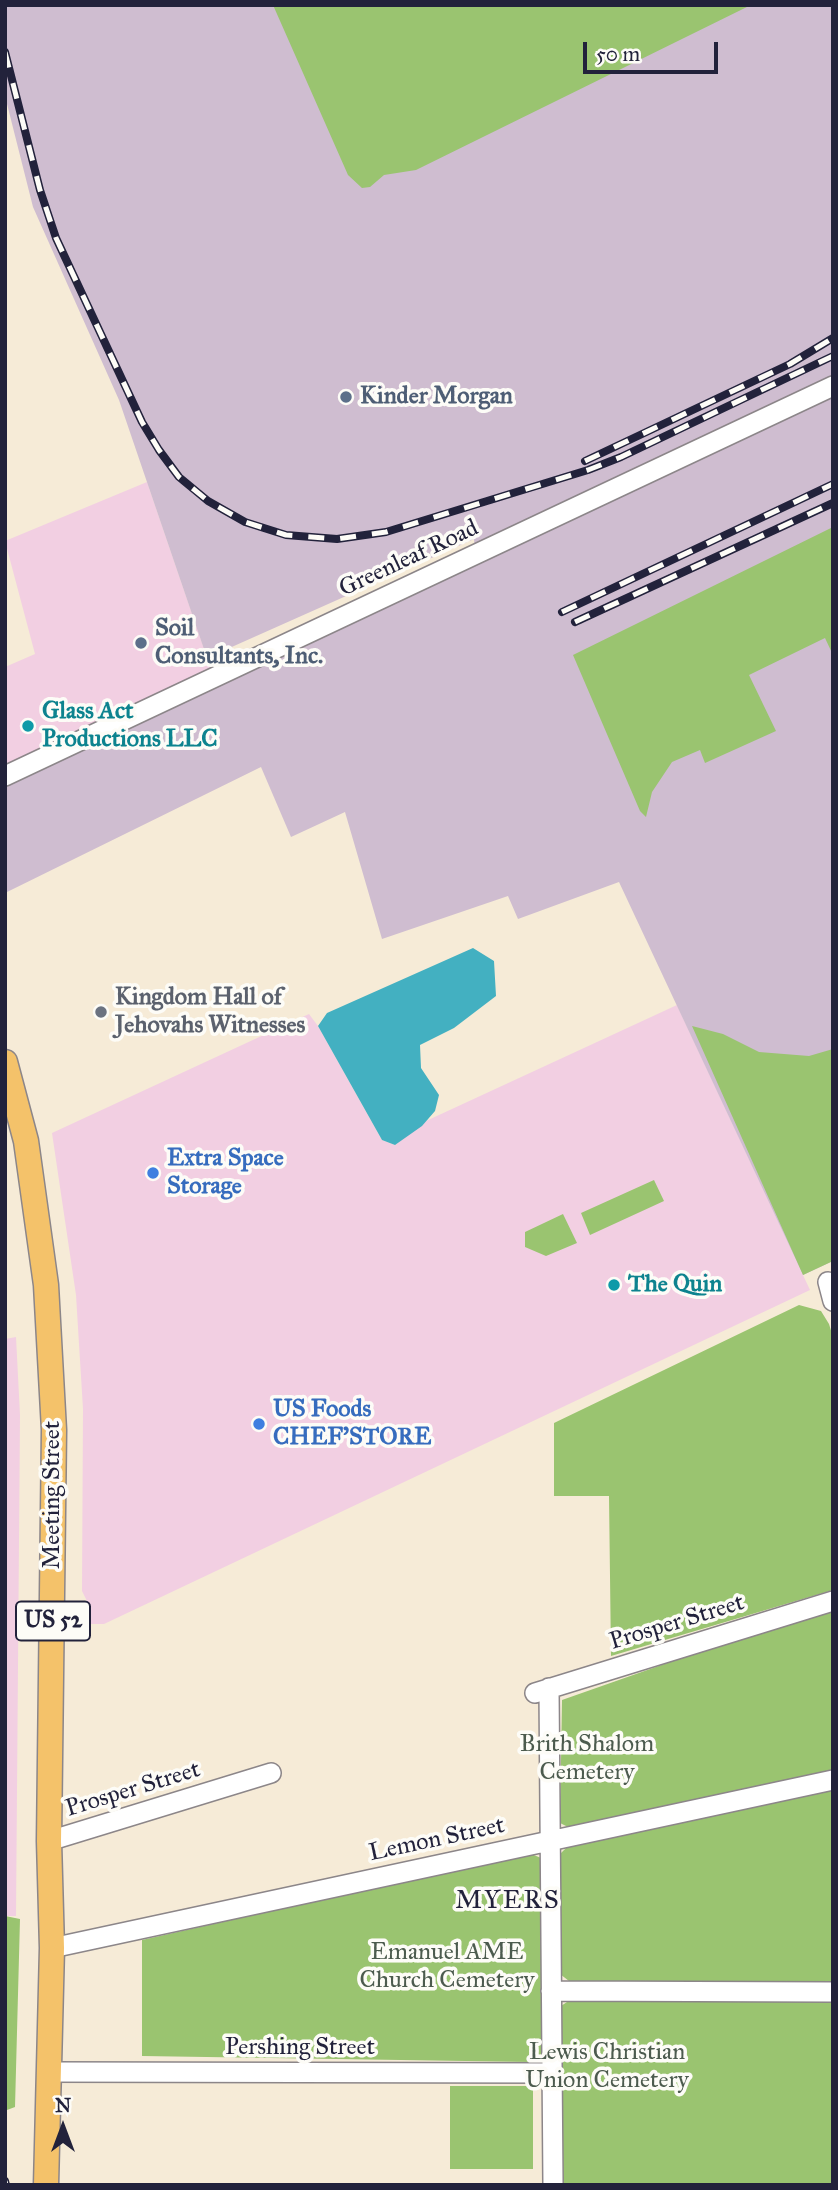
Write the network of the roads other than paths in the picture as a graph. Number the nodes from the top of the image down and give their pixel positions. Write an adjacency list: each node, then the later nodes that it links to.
1 (833, 386): 2 (street, Greenleaf Road)
2 (5, 776)
3 (5, 1062): 10 (main road, Meeting Street / US 52)
4 (828, 1282): 5 (street)
5 (833, 1301)
6 (833, 1601): 9 (street, Prosper Street)
7 (271, 1773): 10 (street, Prosper Street)
8 (833, 1780): 9 (street, Lemon Street)
9 (551, 1840): 11 (street, Lemon Street); 12 (street)
10 (49, 1841): 11 (main road, Meeting Street / US 52)
11 (52, 1948): 14 (main road, Meeting Street / US 52)
12 (551, 1991): 13 (street); 15 (street)
13 (833, 1992)
14 (48, 2072): 15 (street, Pershing Street); 16 (main road, Meeting Street / US 52)
15 (553, 2073): 17 (street)
16 (46, 2185)
17 (553, 2185)

